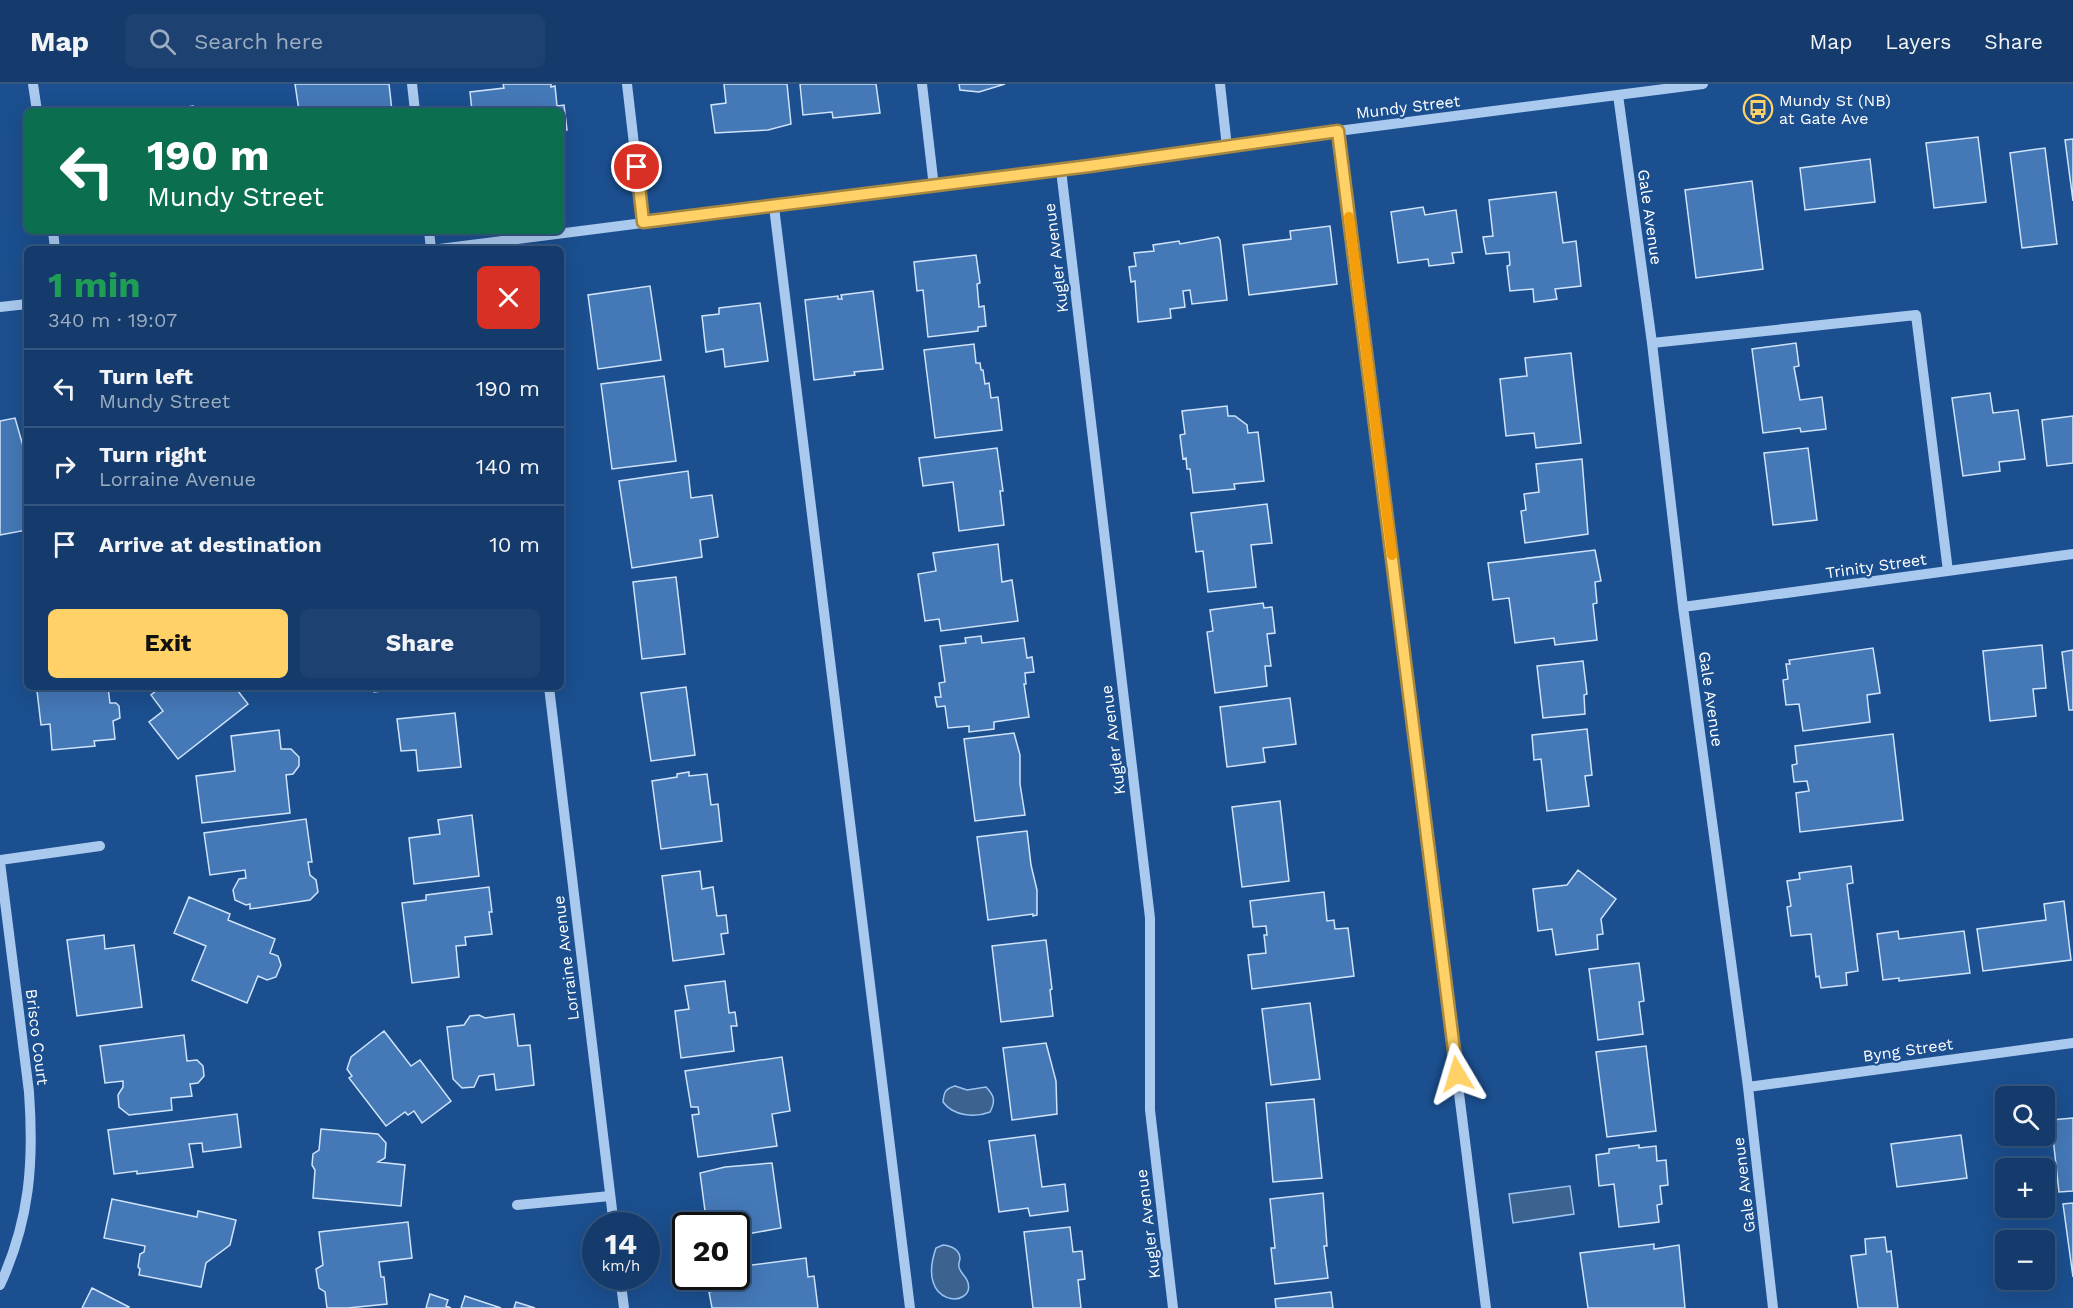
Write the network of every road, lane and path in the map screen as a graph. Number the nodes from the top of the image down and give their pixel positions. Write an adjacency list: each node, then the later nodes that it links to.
1 (33, 84): 8 (street)
2 (412, 84): 9 (street)
3 (627, 84): 15 (street)
4 (922, 84): 13 (street)
5 (1220, 84): 11 (street)
6 (1703, 84): 7 (street, Mundy Street)
7 (1618, 95): 10 (street, Mundy Street); 19 (street, Gale Avenue)
8 (37, 108)
9 (415, 108)
10 (1338, 131): 11 (street, Mundy Street); 36 (street)
11 (1227, 147): 12 (street, Mundy Street)
12 (1061, 170): 13 (street, Mundy Street); 35 (street, Kugler Avenue)
13 (934, 187): 14 (street, Mundy Street)
14 (774, 207): 15 (street, Mundy Street); 34 (street)
15 (643, 222): 16 (street, Mundy Street)
16 (495, 245)
17 (24, 304): 18 (street)
18 (0, 307)
19 (1652, 343): 21 (street); 22 (street, Gale Avenue)
20 (2073, 554): 21 (street, Trinity Street)
21 (1948, 571): 22 (street, Trinity Street)
22 (1683, 607): 27 (street, Gale Avenue)
23 (549, 690): 28 (street, Lorraine Avenue)
24 (100, 846): 25 (street)
25 (0, 861): 31 (street, Brisco Court)
26 (2073, 1043): 27 (street, Byng Street)
27 (1748, 1087): 37 (street, Gale Avenue)
28 (610, 1196): 29 (street); 30 (street, Lorraine Avenue)
29 (517, 1205)
30 (612, 1212)
31 (0, 1285)
32 (622, 1290): 33 (street)
33 (624, 1308)
34 (910, 1308)
35 (1173, 1308)
36 (1486, 1308)
37 (1773, 1308)

